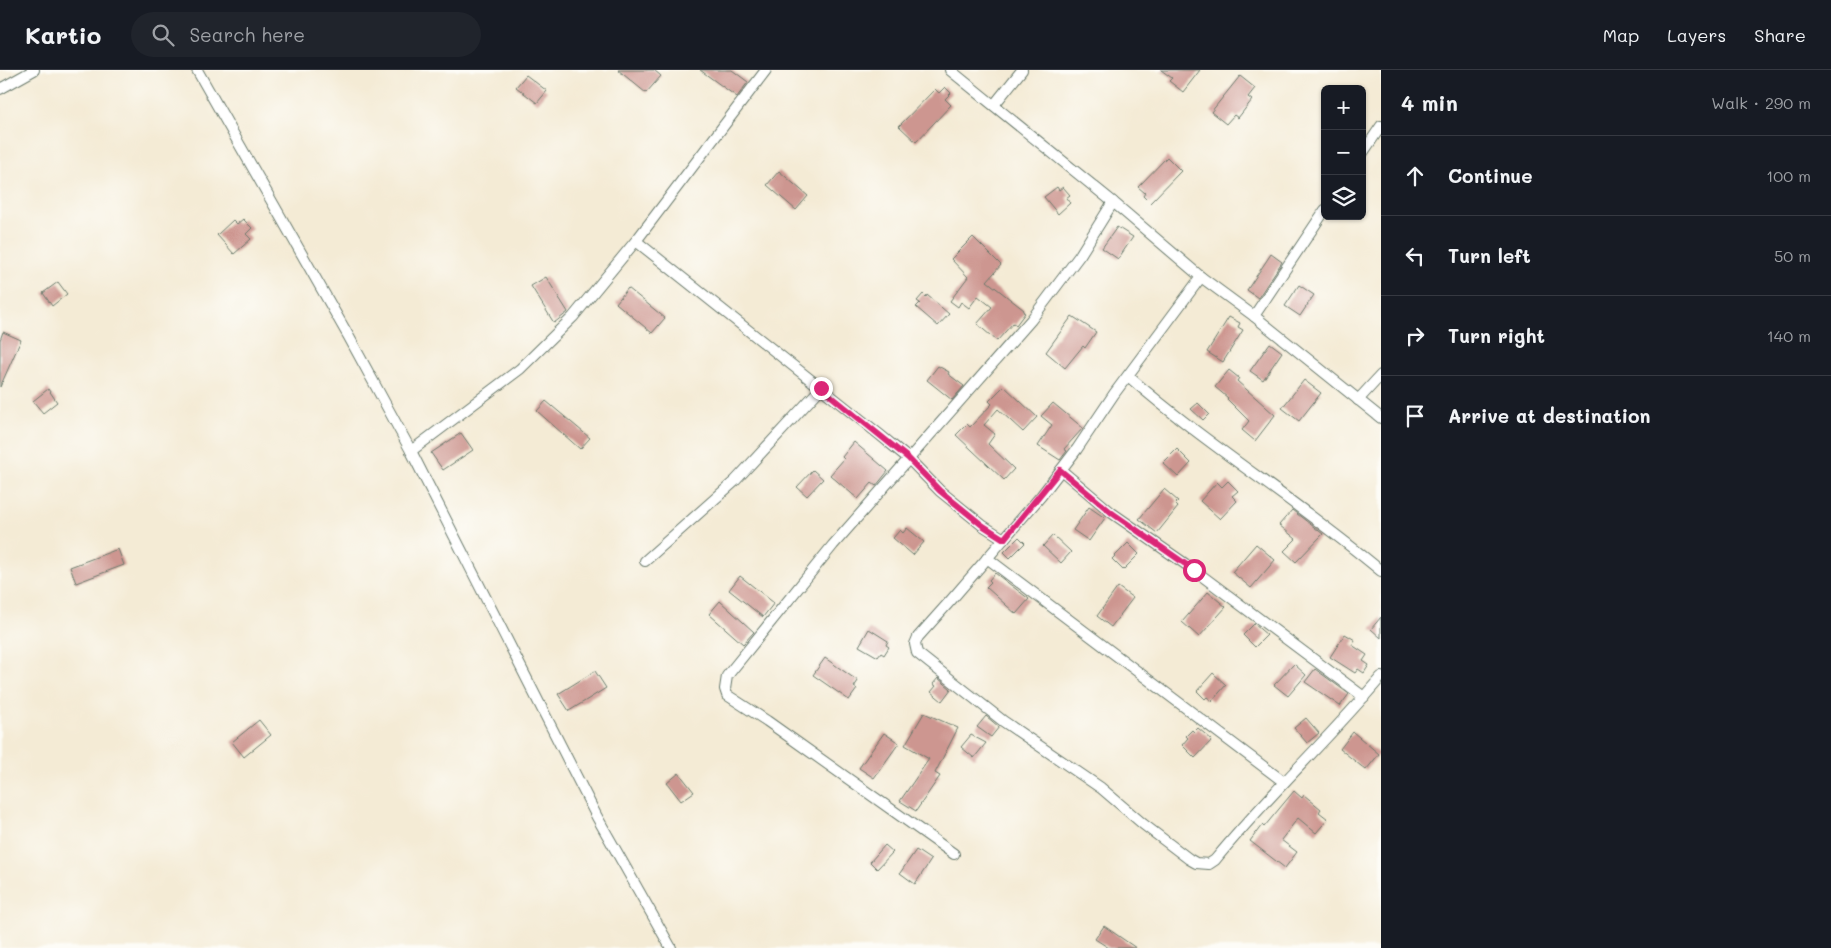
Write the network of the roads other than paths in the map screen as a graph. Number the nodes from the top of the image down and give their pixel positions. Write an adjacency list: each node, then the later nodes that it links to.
1 (34, 70): 6 (street)
2 (196, 70): 20 (street)
3 (766, 70): 12 (street)
4 (950, 70): 7 (street)
5 (1022, 70): 7 (street)
6 (0, 89)
7 (994, 105): 10 (street)
8 (1381, 126): 9 (street)
9 (1366, 148)
10 (1113, 202): 13 (street); 21 (street)
11 (1321, 216): 14 (street)
12 (636, 241): 17 (street); 20 (street)
13 (1201, 277): 14 (street); 16 (street)
14 (1254, 316): 18 (street)
15 (1381, 375): 18 (street)
16 (1128, 376): 22 (street); 26 (street)
17 (821, 388): 21 (street); 25 (street)
18 (1358, 400): 19 (street)
19 (1381, 418)
20 (411, 451): 31 (street)
21 (908, 458): 23 (street); 30 (street)
22 (1060, 470): 23 (street); 28 (street)
23 (1004, 539): 24 (street)
24 (987, 558): 29 (street); 29 (street)
25 (645, 561)
26 (1381, 571)
27 (1381, 677): 28 (street)
28 (1364, 697): 29 (street)
29 (1284, 782)
30 (954, 854)
31 (671, 948)

